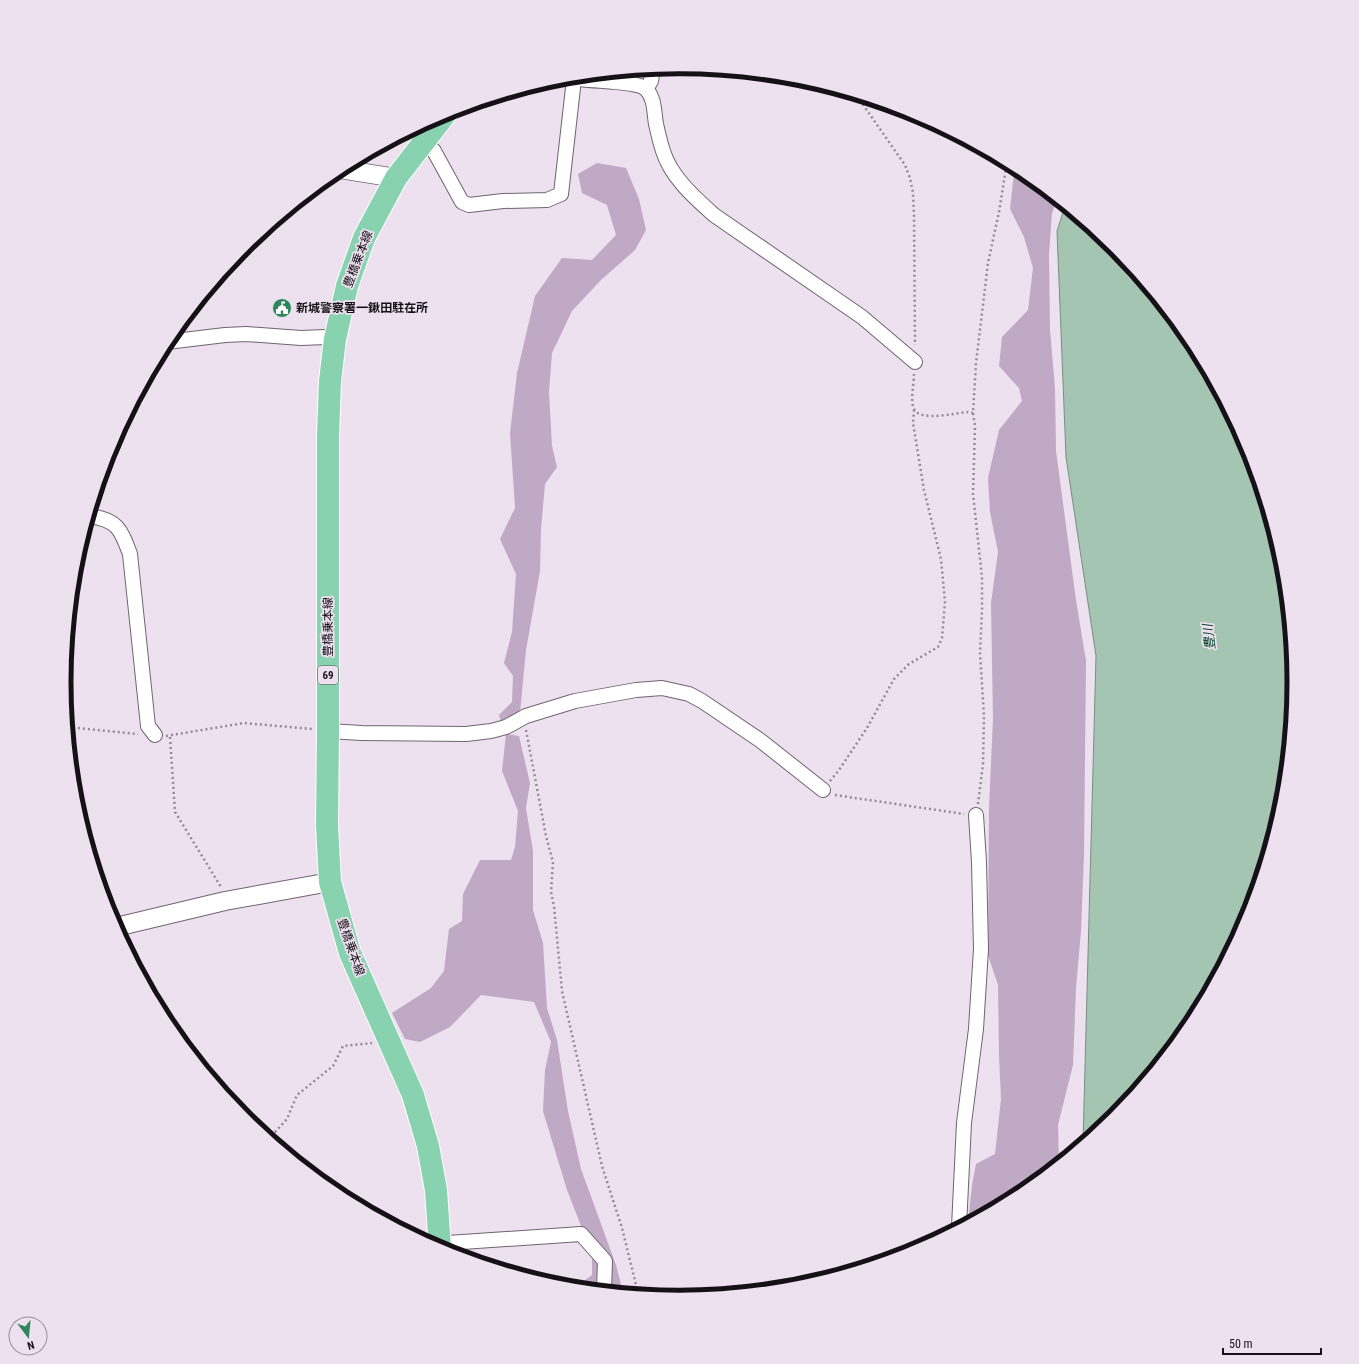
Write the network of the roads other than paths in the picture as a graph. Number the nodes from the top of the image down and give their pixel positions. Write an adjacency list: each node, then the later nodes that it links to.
1 (652, 75): 4 (street)
2 (594, 80): 4 (street)
3 (571, 84): 6 (street)
4 (646, 89): 11 (street)
5 (437, 124): 6 (main road, 豊橋乗本線 / 69)
6 (423, 142): 8 (main road, 豊橋乗本線 / 69)
7 (350, 171): 8 (street)
8 (396, 178): 9 (main road, 豊橋乗本線 / 69)
9 (335, 339): 10 (street); 13 (main road, 豊橋乗本線 / 69)
10 (176, 341)
11 (915, 362)
12 (94, 517): 14 (street)
13 (328, 731): 15 (street); 17 (main road, 豊橋乗本線 / 69)
14 (155, 735)
15 (823, 790)
16 (976, 815): 19 (street)
17 (330, 882): 18 (street); 20 (main road, 豊橋乗本線 / 69)
18 (122, 926)
19 (959, 1222)
20 (437, 1240)
21 (448, 1244): 22 (street)
22 (604, 1285)

